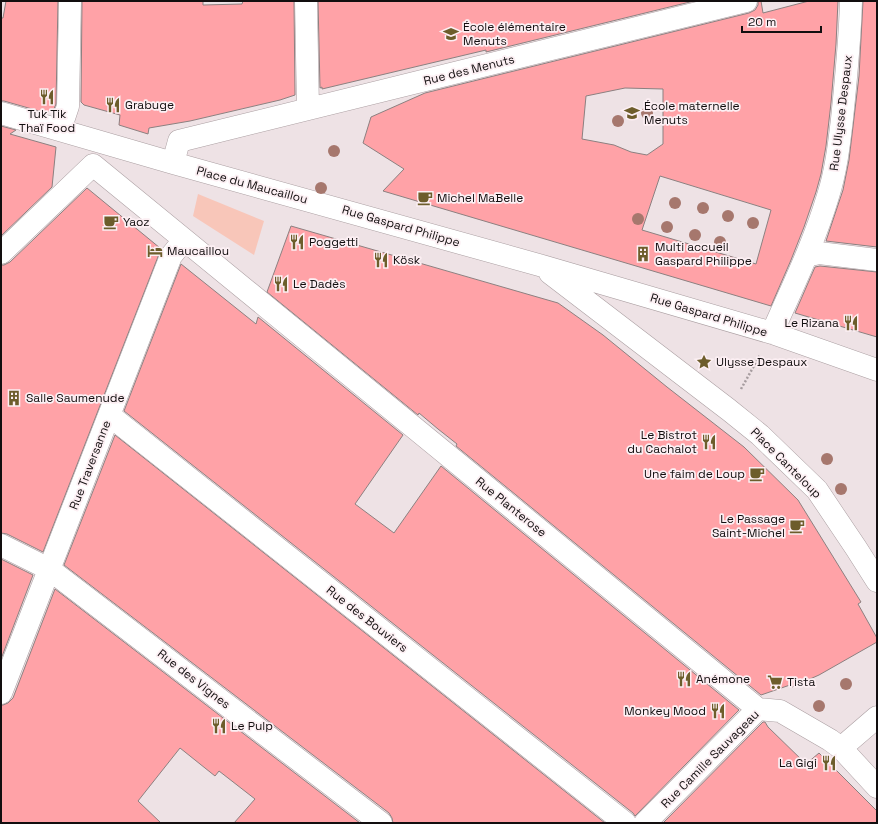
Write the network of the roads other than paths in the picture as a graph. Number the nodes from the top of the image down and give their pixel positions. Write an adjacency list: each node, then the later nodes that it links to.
1 (70, 1): 7 (street)
2 (306, 1): 5 (street)
3 (746, 1): 5 (street, Rue des Menuts)
4 (851, 1): 14 (street, Rue Ulysse Despaux)
5 (308, 109): 9 (street)
6 (1, 113): 7 (street, Place du Maucaillou)
7 (60, 130): 8 (street, Place du Maucaillou)
8 (99, 142): 9 (street, Place du Maucaillou); 10 (street)
9 (173, 163): 11 (street, Place du Maucaillou)
10 (93, 166): 12 (street); 13 (street)
11 (332, 207): 16 (street, Rue Gaspard Philippe)
12 (184, 240): 20 (street, Rue Traversanne); 25 (street, Rue Planterose)
13 (1, 253)
14 (806, 256): 15 (street); 17 (street, Rue Ulysse Despaux)
15 (877, 260)
16 (539, 265): 17 (street, Rue Gaspard Philippe); 19 (street, Rue Gaspard Philippe)
17 (772, 333): 18 (street, Rue Gaspard Philippe)
18 (877, 370)
19 (729, 410): 23 (street, Place Canteloup)
20 (110, 415): 22 (street, Rue Traversanne); 30 (street, Rue des Bouviers)
21 (1, 545): 22 (street, Rue des Vignes)
22 (50, 569): 24 (street, Rue Traversanne); 29 (street, Rue des Vignes)
23 (877, 582)
24 (1, 693)
25 (758, 709): 27 (street, Rue Camille Sauvageau); 31 (street, Rue Camille Sauvageau)
26 (877, 717): 27 (street)
27 (841, 748): 28 (street)
28 (877, 787)
29 (381, 823)
30 (625, 823)
31 (646, 823)

